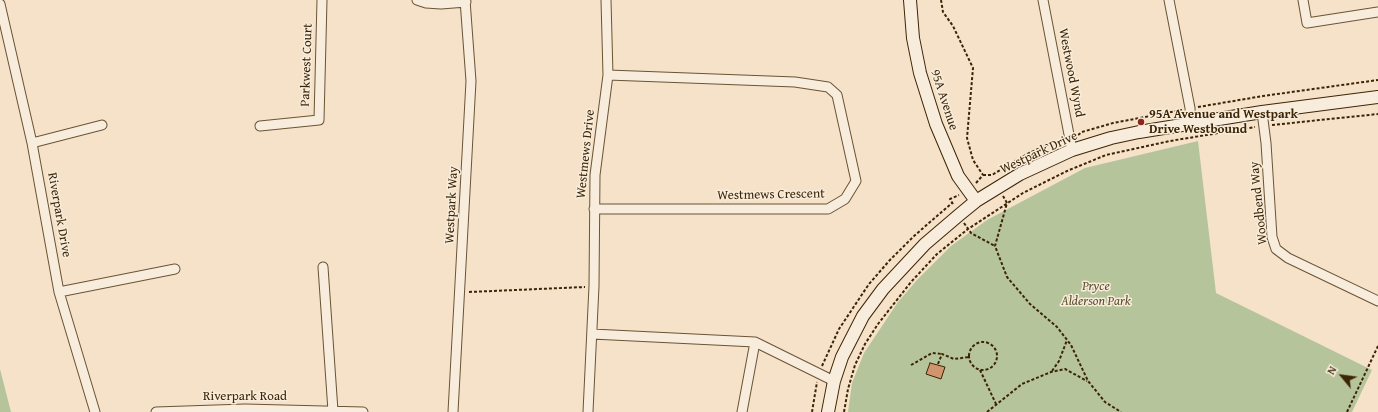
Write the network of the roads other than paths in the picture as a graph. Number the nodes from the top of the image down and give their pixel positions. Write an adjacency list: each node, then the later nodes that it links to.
1 (322, 0): 16 (street, Parkwest Court)
2 (417, 0): 8 (street)
3 (606, 0): 11 (street, Westmews Drive)
4 (910, 0): 19 (street, 95A Avenue)
5 (1043, 0): 18 (street, Westwood Wynd)
6 (1169, 0): 14 (street)
7 (1302, 0): 10 (street)
8 (465, 1): 33 (street, Westpark Way)
9 (0, 4): 17 (street, Riverpark Drive)
10 (1378, 12)
11 (608, 75): 20 (street, Westmews Drive); 20 (street, Westmews Crescent)
12 (1378, 97): 13 (street, Westpark Drive)
13 (1262, 112): 14 (street, Westpark Drive); 24 (street, Woodbend Way)
14 (1191, 124): 18 (street, Westpark Drive)
15 (102, 126): 17 (street)
16 (260, 126)
17 (32, 143): 23 (street, Riverpark Drive)
18 (1072, 150): 19 (street, Westpark Drive)
19 (976, 201): 27 (street, Westpark Drive)
20 (594, 209): 25 (street, Westmews Drive)
21 (323, 267): 29 (street)
22 (175, 269): 23 (street)
23 (59, 292): 30 (street, Riverpark Drive)
24 (1378, 301)
25 (592, 334): 26 (street); 34 (street, Westmews Drive)
26 (755, 342): 27 (street); 35 (street)
27 (834, 381): 36 (street, Westpark Drive)
28 (246, 410): 29 (street, Riverpark Road); 31 (street, Riverpark Road)
29 (333, 411): 32 (street, Riverpark Road)
30 (95, 412)
31 (156, 412)
32 (363, 412)
33 (453, 412)
34 (588, 412)
35 (742, 412)
36 (828, 412)

